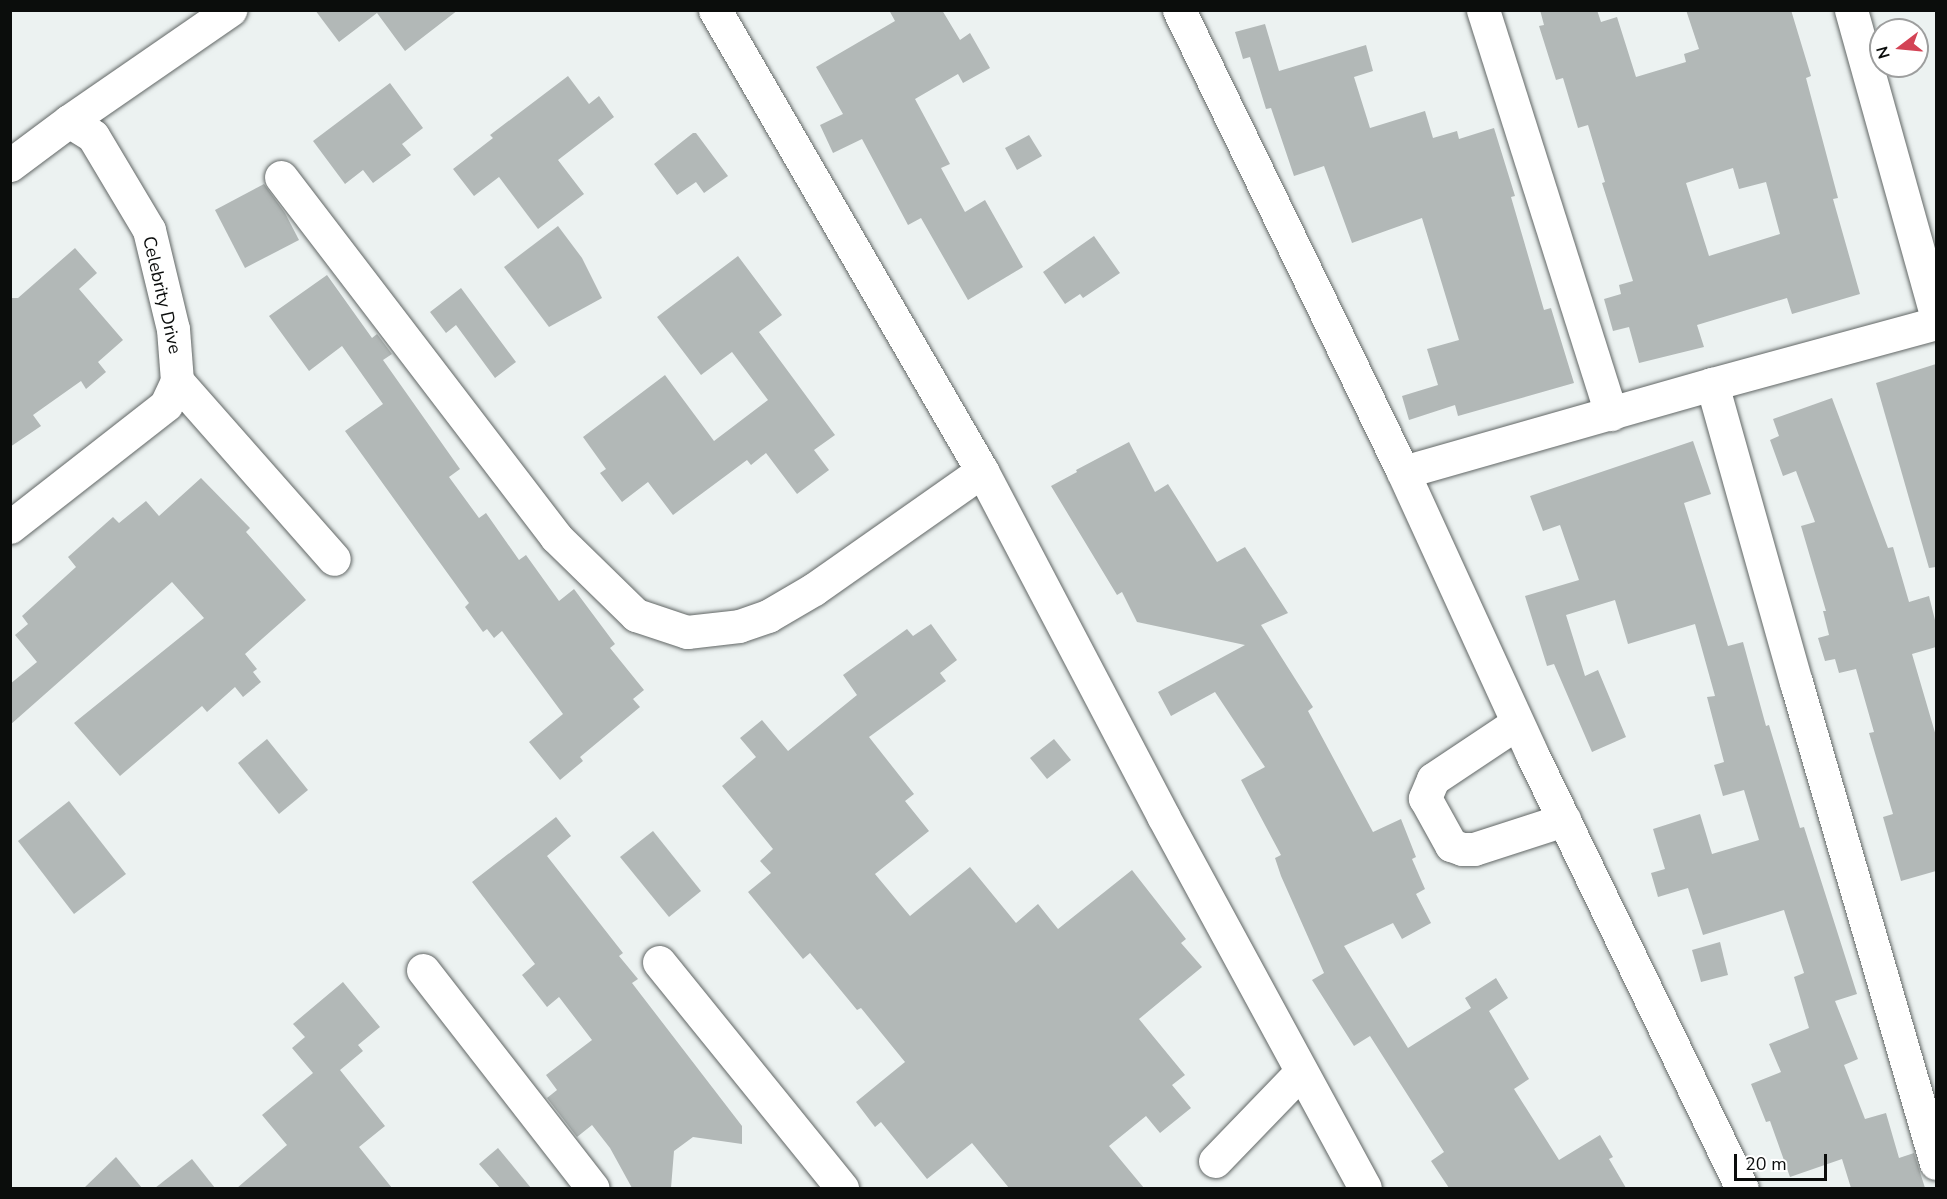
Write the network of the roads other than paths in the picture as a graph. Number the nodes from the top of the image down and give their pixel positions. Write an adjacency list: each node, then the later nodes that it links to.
1 (230, 10): 6 (street)
2 (715, 10): 14 (street)
3 (1179, 10): 15 (street)
4 (1483, 10): 13 (street)
5 (1851, 10): 9 (street)
6 (69, 121): 7 (street); 11 (street, Celebrity Drive)
7 (10, 165)
8 (281, 177): 14 (street)
9 (1936, 315)
10 (1936, 323): 12 (street)
11 (177, 381): 16 (street); 17 (street)
12 (1712, 384): 13 (street); 24 (street)
13 (1611, 414): 15 (street)
14 (982, 471): 22 (street)
15 (1403, 472): 18 (street)
16 (10, 527)
17 (334, 559)
18 (1517, 723): 19 (street); 19 (street)
19 (1564, 820): 28 (street)
20 (659, 962): 26 (street)
21 (423, 970): 25 (street)
22 (1301, 1072): 23 (street); 27 (street)
23 (1215, 1161)
24 (1936, 1163)
25 (593, 1188)
26 (842, 1188)
27 (1365, 1188)
28 (1741, 1188)

